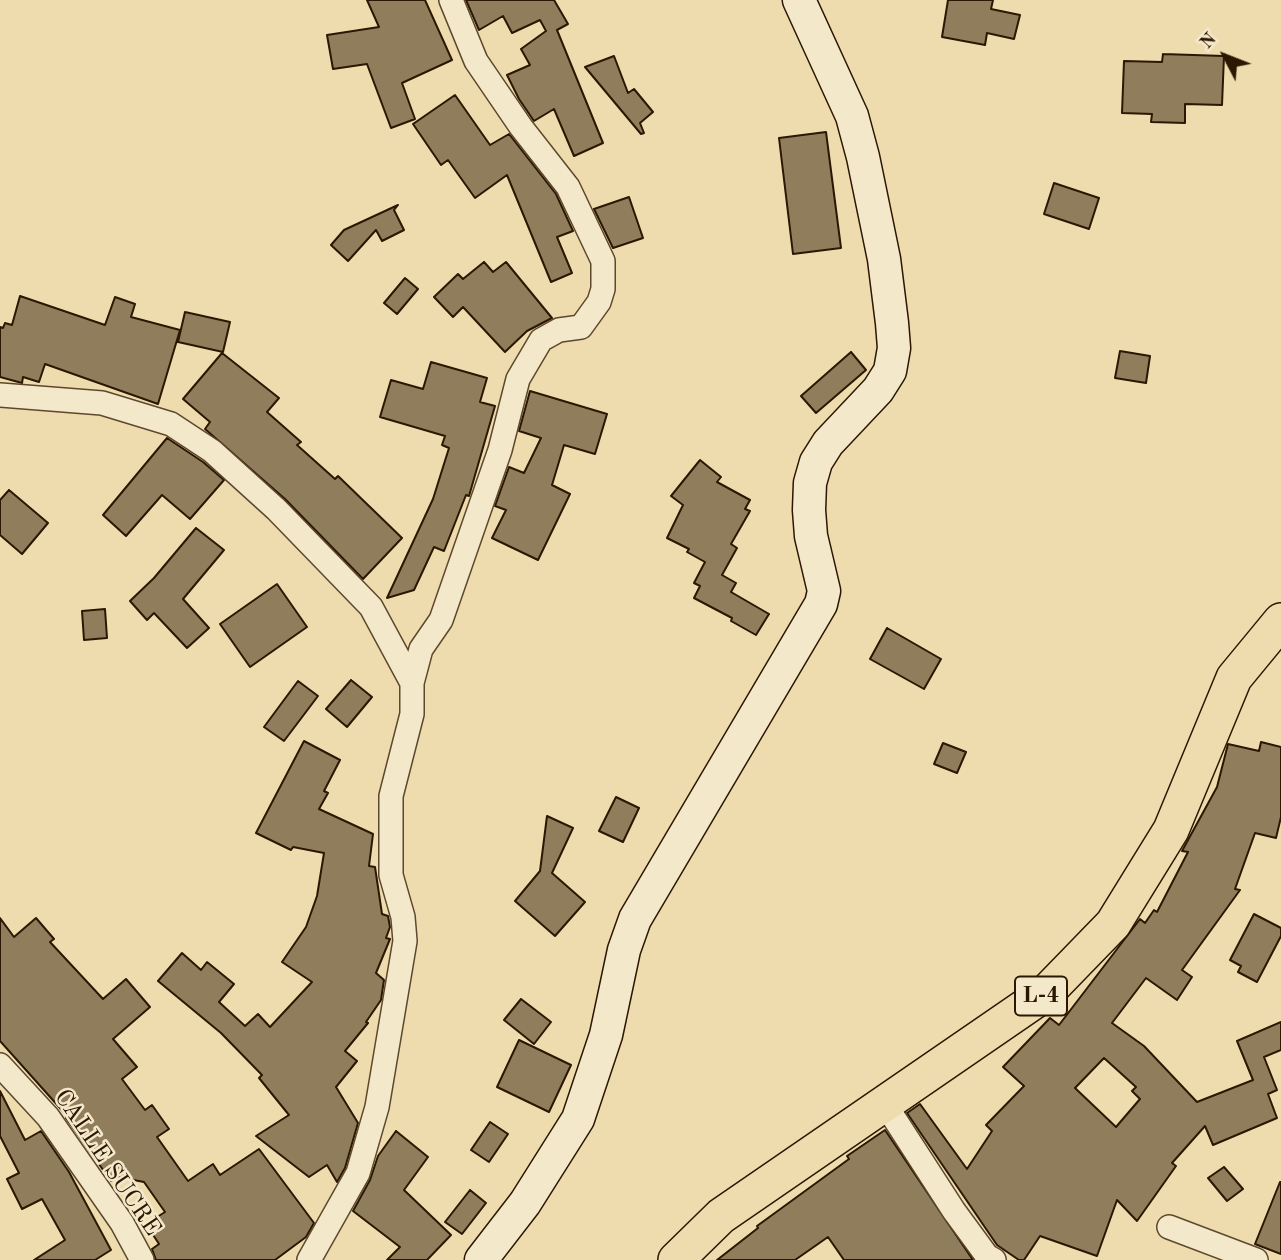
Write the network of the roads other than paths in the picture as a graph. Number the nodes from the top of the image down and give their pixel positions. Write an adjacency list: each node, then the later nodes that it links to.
1 (451, 0): 5 (street)
2 (799, 0): 11 (street)
3 (0, 396): 5 (street)
4 (1281, 621): 7 (main road, L-4)
5 (412, 683): 10 (street)
6 (0, 1065): 9 (street, CALLE SUCRE)
7 (885, 1104): 12 (main road, L-4); 13 (street)
8 (1169, 1227): 14 (street)
9 (142, 1260)
10 (309, 1260)
11 (481, 1260)
12 (676, 1260)
13 (994, 1260)
14 (1256, 1260)

